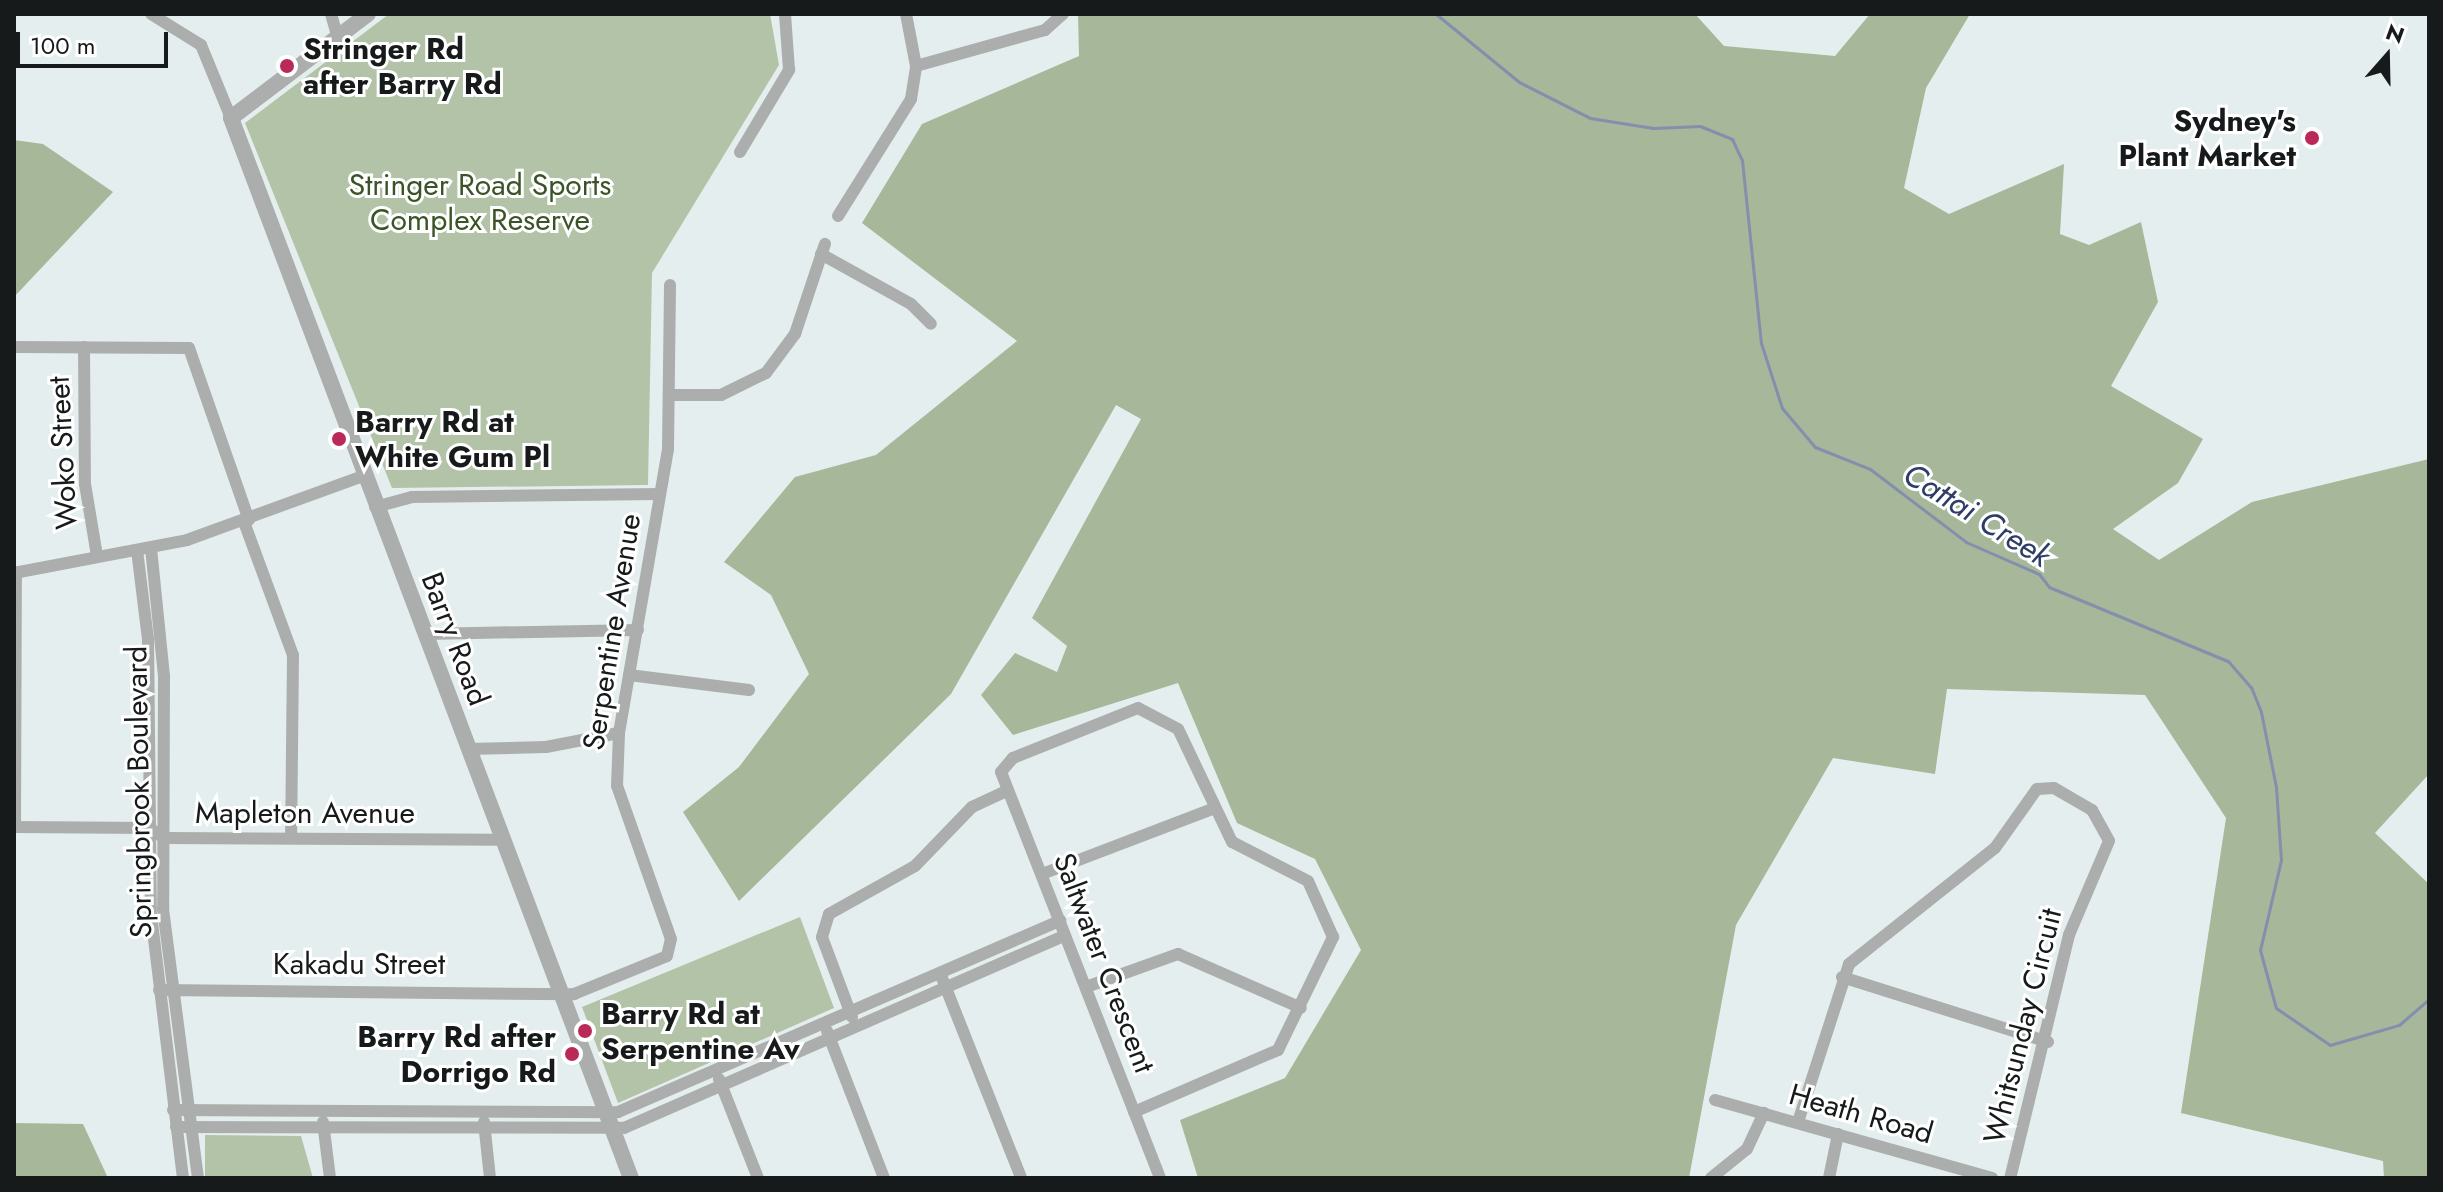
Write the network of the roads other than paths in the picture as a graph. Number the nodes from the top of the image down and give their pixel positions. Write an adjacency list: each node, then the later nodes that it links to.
1 (151, 14): 9 (street)
2 (331, 14): 7 (street)
3 (368, 14): 7 (street)
4 (785, 14): 10 (street)
5 (906, 14): 8 (street)
6 (1063, 14): 8 (street)
7 (338, 38): 9 (street)
8 (916, 66): 11 (street)
9 (231, 118): 17 (street, Barry Road)
10 (740, 152)
11 (838, 216)
12 (670, 285): 16 (street, Serpentine Avenue)
13 (931, 324): 16 (street)
14 (14, 347): 15 (street)
15 (84, 347): 20 (street); 23 (street, Woko Street)
16 (670, 395): 18 (street, Serpentine Avenue)
17 (363, 476): 19 (street, Barry Road); 20 (street)
18 (660, 494): 19 (street); 25 (street, Serpentine Avenue)
19 (375, 507): 26 (street, Barry Road)
20 (246, 521): 21 (street); 36 (street)
21 (151, 548): 22 (street); 35 (street, Springbrook Boulevard)
22 (137, 550): 23 (street); 34 (street, Springbrook Boulevard)
23 (97, 556): 24 (street)
24 (15, 573): 33 (street)
25 (638, 630): 26 (street); 27 (street, Serpentine Avenue)
26 (424, 634): 30 (street, Barry Road)
27 (629, 675): 28 (street); 29 (street, Serpentine Avenue)
28 (749, 690)
29 (619, 733): 30 (street); 45 (street, Serpentine Avenue)
30 (468, 749): 37 (street, Barry Road)
31 (1006, 791): 32 (street, Saltwater Crescent); 38 (street, Saltwater Crescent); 49 (street)
32 (1212, 809): 38 (street); 48 (street)
33 (14, 827): 34 (street)
34 (150, 828): 35 (street, Mapleton Avenue); 46 (street, Springbrook Boulevard)
35 (164, 838): 36 (street, Mapleton Avenue); 47 (street, Springbrook Boulevard)
36 (291, 838): 37 (street, Mapleton Avenue)
37 (502, 840): 45 (street, Barry Road)
38 (1042, 874): 39 (street, Saltwater Crescent)
39 (1060, 921): 40 (street, Saltwater Crescent); 41 (street)
40 (1065, 935): 43 (street); 44 (street, Saltwater Crescent)
41 (940, 972): 43 (street); 49 (street)
42 (1842, 977): 52 (street); 52 (street, Whitsunday Circuit); 63 (street, Whitsunday Circuit)
43 (945, 986): 49 (street); 76 (street)
44 (1086, 987): 48 (street); 59 (street, Saltwater Crescent)
45 (558, 989): 47 (street, Kakadu Street); 62 (street, Barry Road)
46 (159, 990): 47 (street, Kakadu Street); 56 (street, Springbrook Boulevard)
47 (174, 991): 57 (street, Springbrook Boulevard)
48 (1301, 1008): 59 (street)
49 (852, 1019): 50 (street); 51 (street)
50 (825, 1024): 51 (street); 53 (street)
51 (830, 1038): 54 (street); 75 (street)
52 (2048, 1042): 81 (street, Whitsunday Circuit)
53 (717, 1072): 54 (street); 62 (street)
54 (722, 1086): 62 (street); 74 (street)
55 (1715, 1100): 61 (street, Heath Road)
56 (173, 1110): 57 (street); 64 (street, Springbrook Boulevard)
57 (189, 1110): 58 (street); 65 (street, Springbrook Boulevard)
58 (323, 1111): 60 (street); 66 (street)
59 (1134, 1112): 77 (street, Saltwater Crescent)
60 (484, 1113): 62 (street); 67 (street)
61 (1764, 1113): 63 (street, Heath Road); 78 (street)
62 (609, 1120): 67 (street); 73 (street, Barry Road)
63 (1798, 1122): 68 (street, Heath Road)
64 (176, 1127): 65 (street); 69 (street, Springbrook Boulevard)
65 (191, 1127): 66 (street); 70 (street, Springbrook Boulevard)
66 (323, 1128): 67 (street); 71 (street)
67 (484, 1128): 72 (street)
68 (1838, 1134): 79 (street); 80 (street, Heath Road)
69 (183, 1178)
70 (198, 1178)
71 (330, 1178)
72 (490, 1178)
73 (631, 1178)
74 (758, 1178)
75 (884, 1178)
76 (1021, 1178)
77 (1160, 1178)
78 (1711, 1178)
79 (1829, 1178)
80 (1992, 1178)
81 (2010, 1178)

